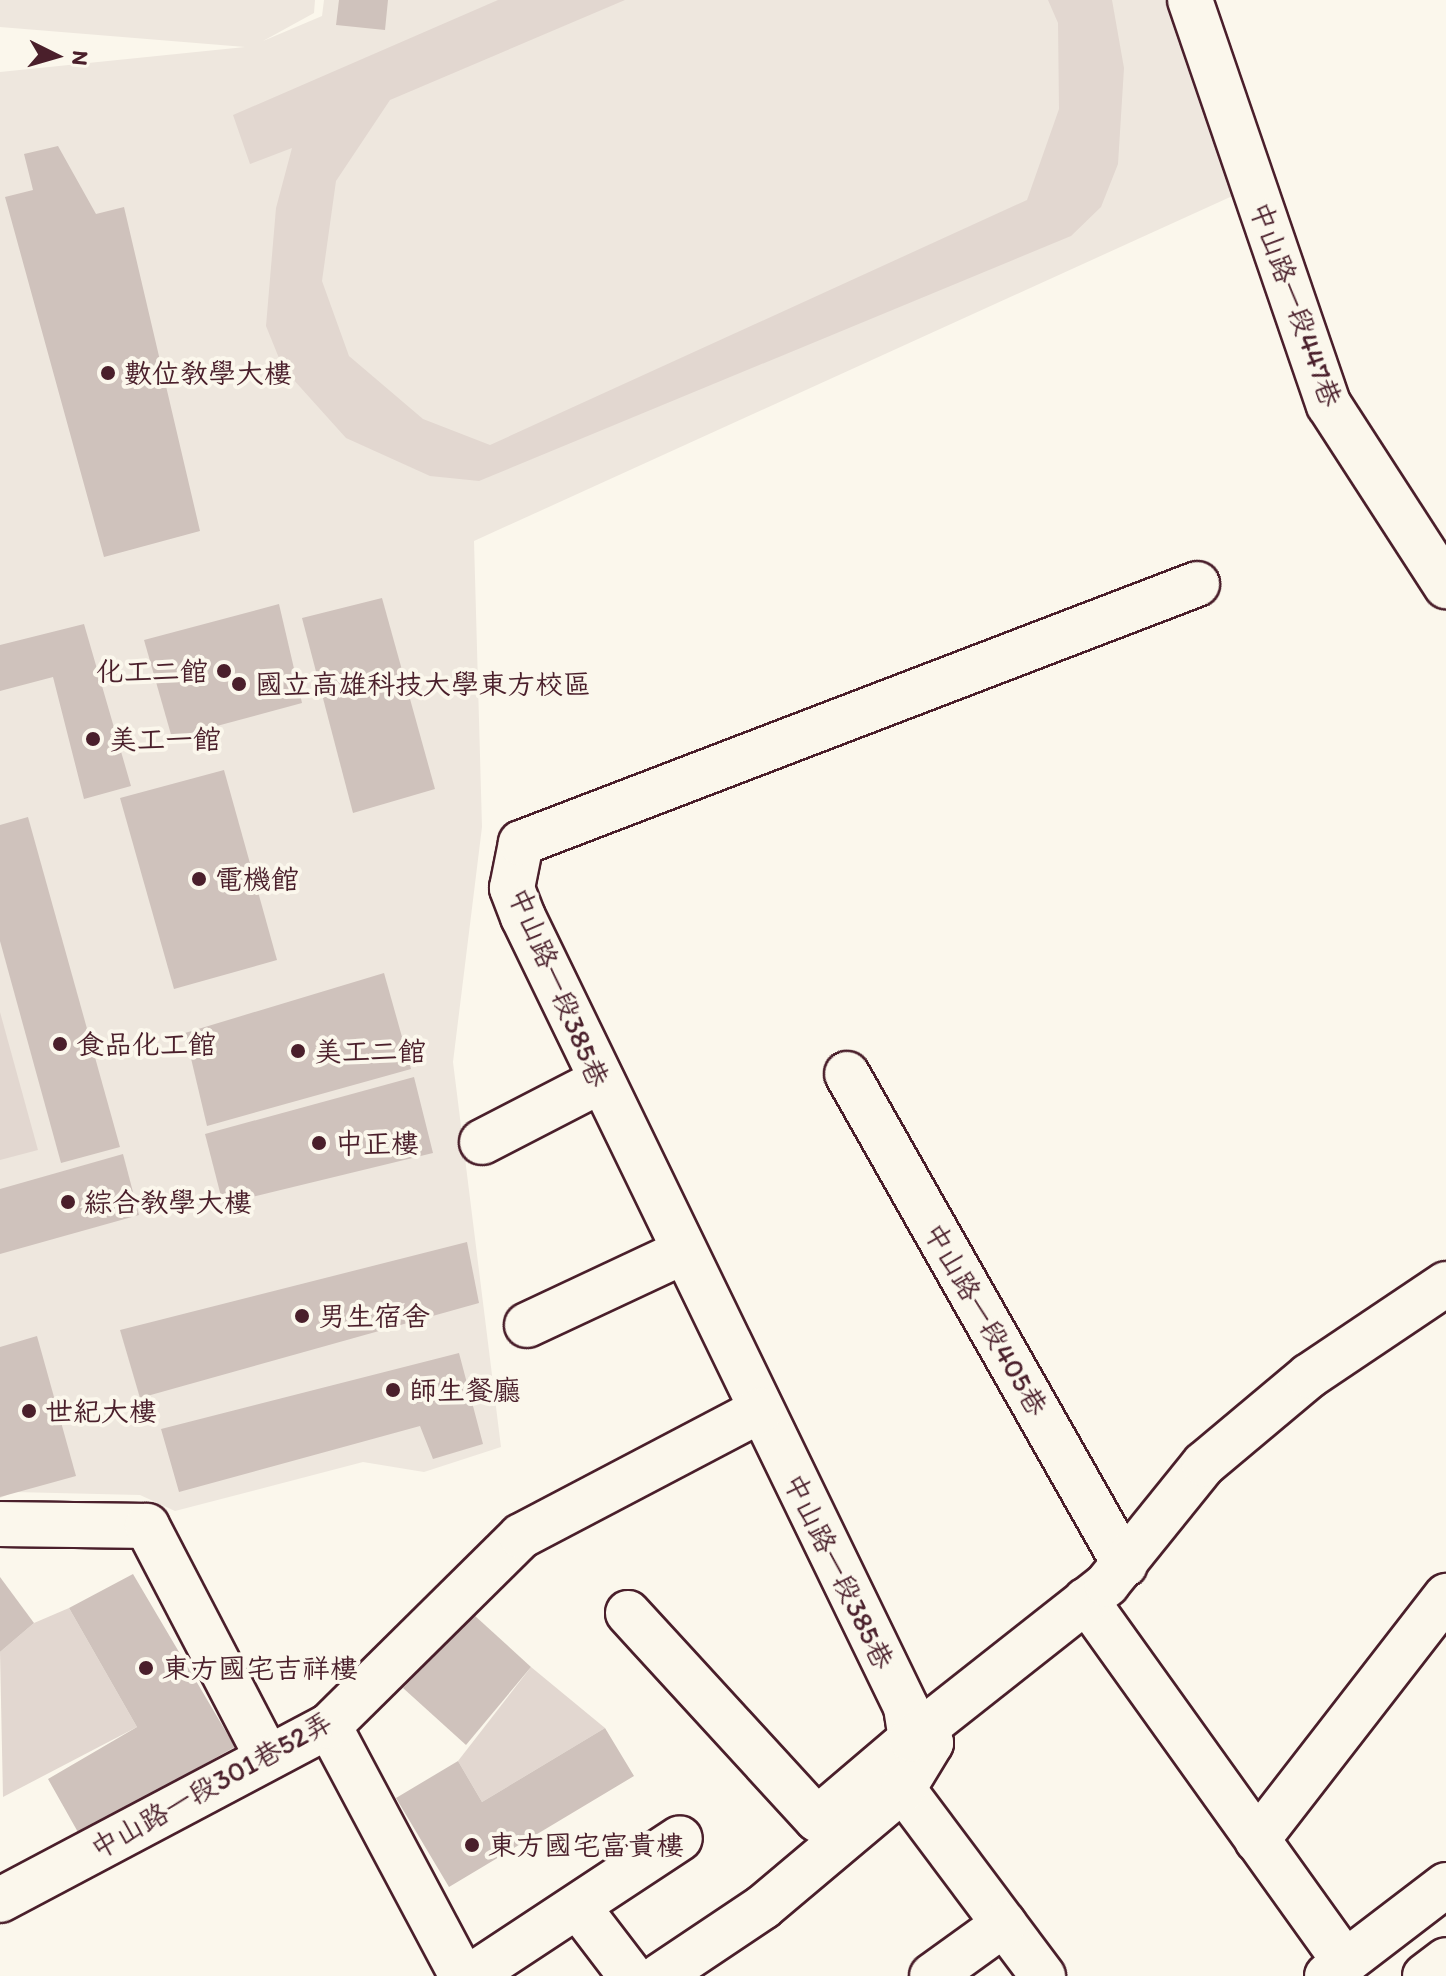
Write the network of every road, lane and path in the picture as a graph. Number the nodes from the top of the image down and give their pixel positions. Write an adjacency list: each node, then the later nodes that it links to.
1 (1190, 0): 3 (street, 中山路一段447巷)
2 (1197, 584): 5 (street, 中山路一段385巷)
3 (1446, 586)
4 (847, 1074): 12 (street, 中山路一段405巷)
5 (598, 1082): 6 (street); 7 (street, 中山路一段385巷)
6 (482, 1142)
7 (683, 1252): 9 (street); 10 (street, 中山路一段385巷)
8 (1446, 1284): 12 (street)
9 (527, 1325)
10 (761, 1410): 16 (street, 中山路一段301巷52弄); 17 (street, 中山路一段385巷)
11 (0, 1524): 18 (street)
12 (1125, 1565): 14 (street)
13 (1446, 1596): 21 (street)
14 (1086, 1600): 17 (street); 21 (street)
15 (628, 1613): 17 (street)
16 (329, 1726): 18 (street, 中山路一段301巷52弄); 28 (street)
17 (911, 1739): 19 (street, 中山路一段385巷)
18 (266, 1755): 23 (street, 中山路一段301巷52弄)
19 (903, 1789): 25 (street); 31 (street)
20 (680, 1838): 24 (street)
21 (1257, 1840): 27 (street)
22 (1446, 1885): 27 (street)
23 (0, 1900)
24 (579, 1908): 29 (street); 30 (street)
25 (1004, 1924): 32 (street); 33 (street)
26 (1446, 1960): 34 (street)
27 (1336, 1969)
28 (462, 1976)
29 (471, 1976)
30 (631, 1976)
31 (660, 1976)
32 (932, 1976)
33 (1043, 1976)
34 (1425, 1976)

